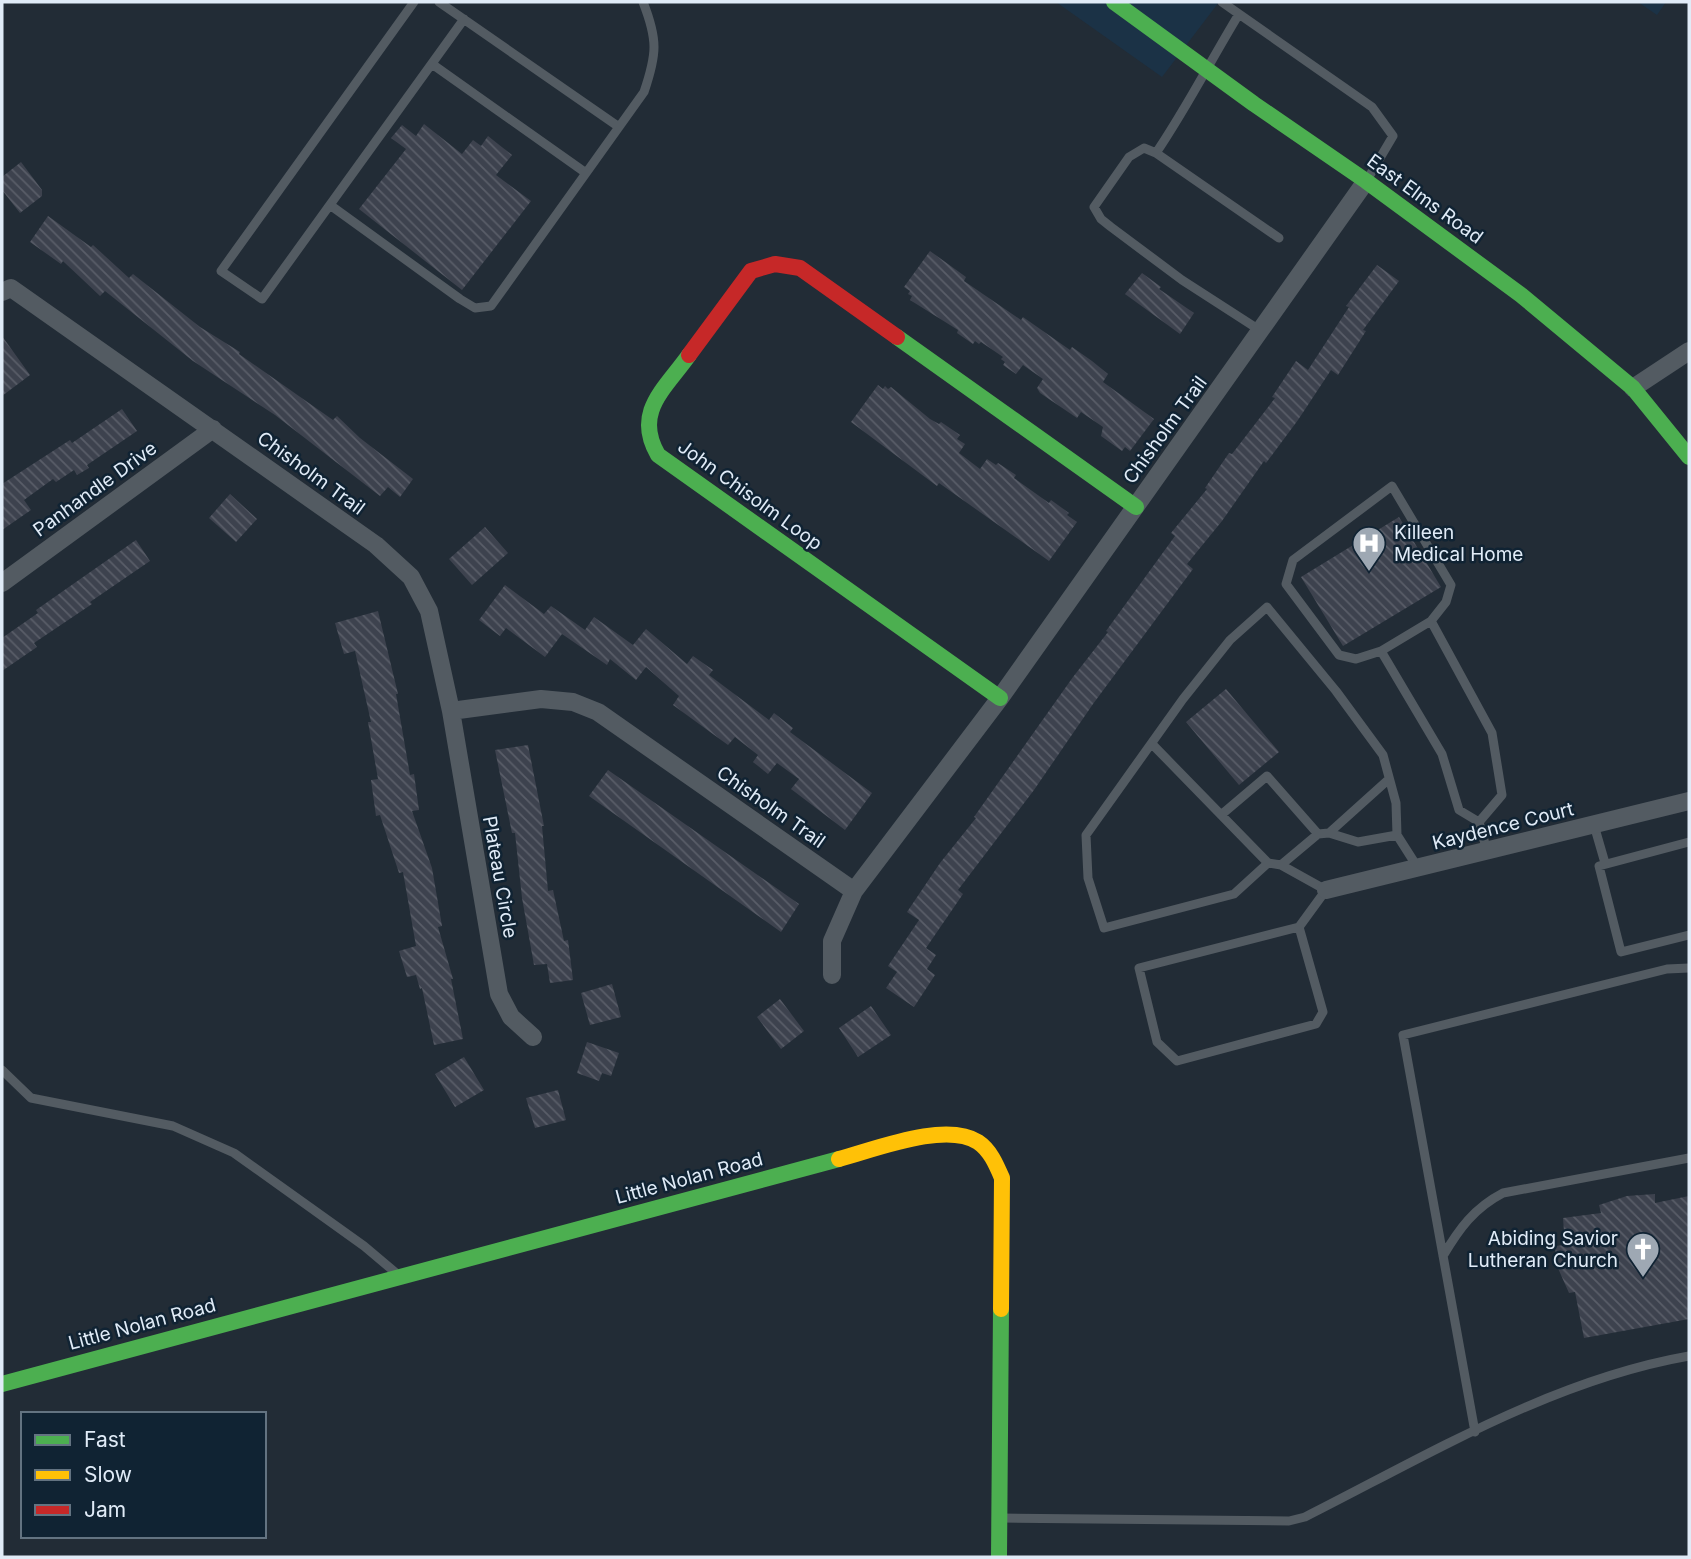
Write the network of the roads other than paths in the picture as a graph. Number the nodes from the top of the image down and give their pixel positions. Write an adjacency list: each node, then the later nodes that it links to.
1 (415, 2): 14 (lane)
2 (643, 2): 10 (lane)
3 (1114, 2): 9 (street, East Elms Road)
4 (1222, 2): 6 (lane)
5 (444, 3): 7 (lane)
6 (1239, 14): 9 (lane); 13 (lane)
7 (464, 19): 8 (lane); 10 (lane)
8 (432, 64): 12 (lane); 14 (lane)
9 (1205, 69): 11 (lane); 13 (street, East Elms Road)
10 (619, 127): 12 (lane)
11 (1156, 153): 15 (lane); 17 (lane)
12 (586, 173): 14 (lane)
13 (1366, 181): 17 (street, Chisholm Trail); 19 (street, East Elms Road)
14 (330, 205)
15 (1279, 238)
16 (5, 285): 20 (street, Chisholm Trail)
17 (1261, 331): 22 (street, Chisholm Trail)
18 (1689, 351): 19 (street)
19 (1633, 388): 21 (street, East Elms Road)
20 (213, 429): 23 (street, Panhandle Drive); 27 (street, Chisholm Trail)
21 (1689, 457)
22 (1136, 507): 26 (street, Chisholm Trail); 26 (street, John Chisolm Loop)
23 (2, 583)
24 (1431, 621): 25 (lane); 25 (lane); 32 (lane)
25 (1381, 651): 32 (lane)
26 (1000, 698): 43 (street, Chisholm Trail)
27 (451, 711): 43 (street, Chisholm Trail); 49 (street, Plateau Circle)
28 (1152, 744): 29 (lane); 31 (lane); 39 (lane)
29 (1390, 779): 34 (lane); 36 (lane)
30 (1689, 801): 33 (street, Kaydence Court)
31 (1221, 815): 35 (lane); 39 (lane)
32 (1479, 822): 38 (lane)
33 (1594, 825): 38 (street, Kaydence Court); 40 (lane)
34 (1329, 833): 35 (lane); 36 (lane)
35 (1318, 834): 41 (lane)
36 (1397, 835): 42 (lane)
37 (1689, 842): 40 (lane)
38 (1487, 851): 42 (street, Kaydence Court)
39 (1268, 863): 41 (lane)
40 (1605, 863): 46 (lane)
41 (1281, 865): 44 (lane)
42 (1419, 868): 44 (street, Kaydence Court)
43 (854, 891): 48 (street)
44 (1326, 891): 45 (lane)
45 (1299, 927): 45 (lane)
46 (1689, 935)
47 (1689, 968): 52 (lane)
48 (832, 975)
49 (533, 1037)
50 (2, 1070): 53 (lane)
51 (1689, 1158): 52 (lane)
52 (1443, 1256): 56 (lane)
53 (400, 1277): 55 (street, Little Nolan Road); 57 (street, Little Nolan Road)
54 (1689, 1356): 56 (lane)
55 (2, 1384)
56 (1475, 1432): 57 (lane)
57 (999, 1518): 58 (street, Little Nolan Road)
58 (999, 1557)

